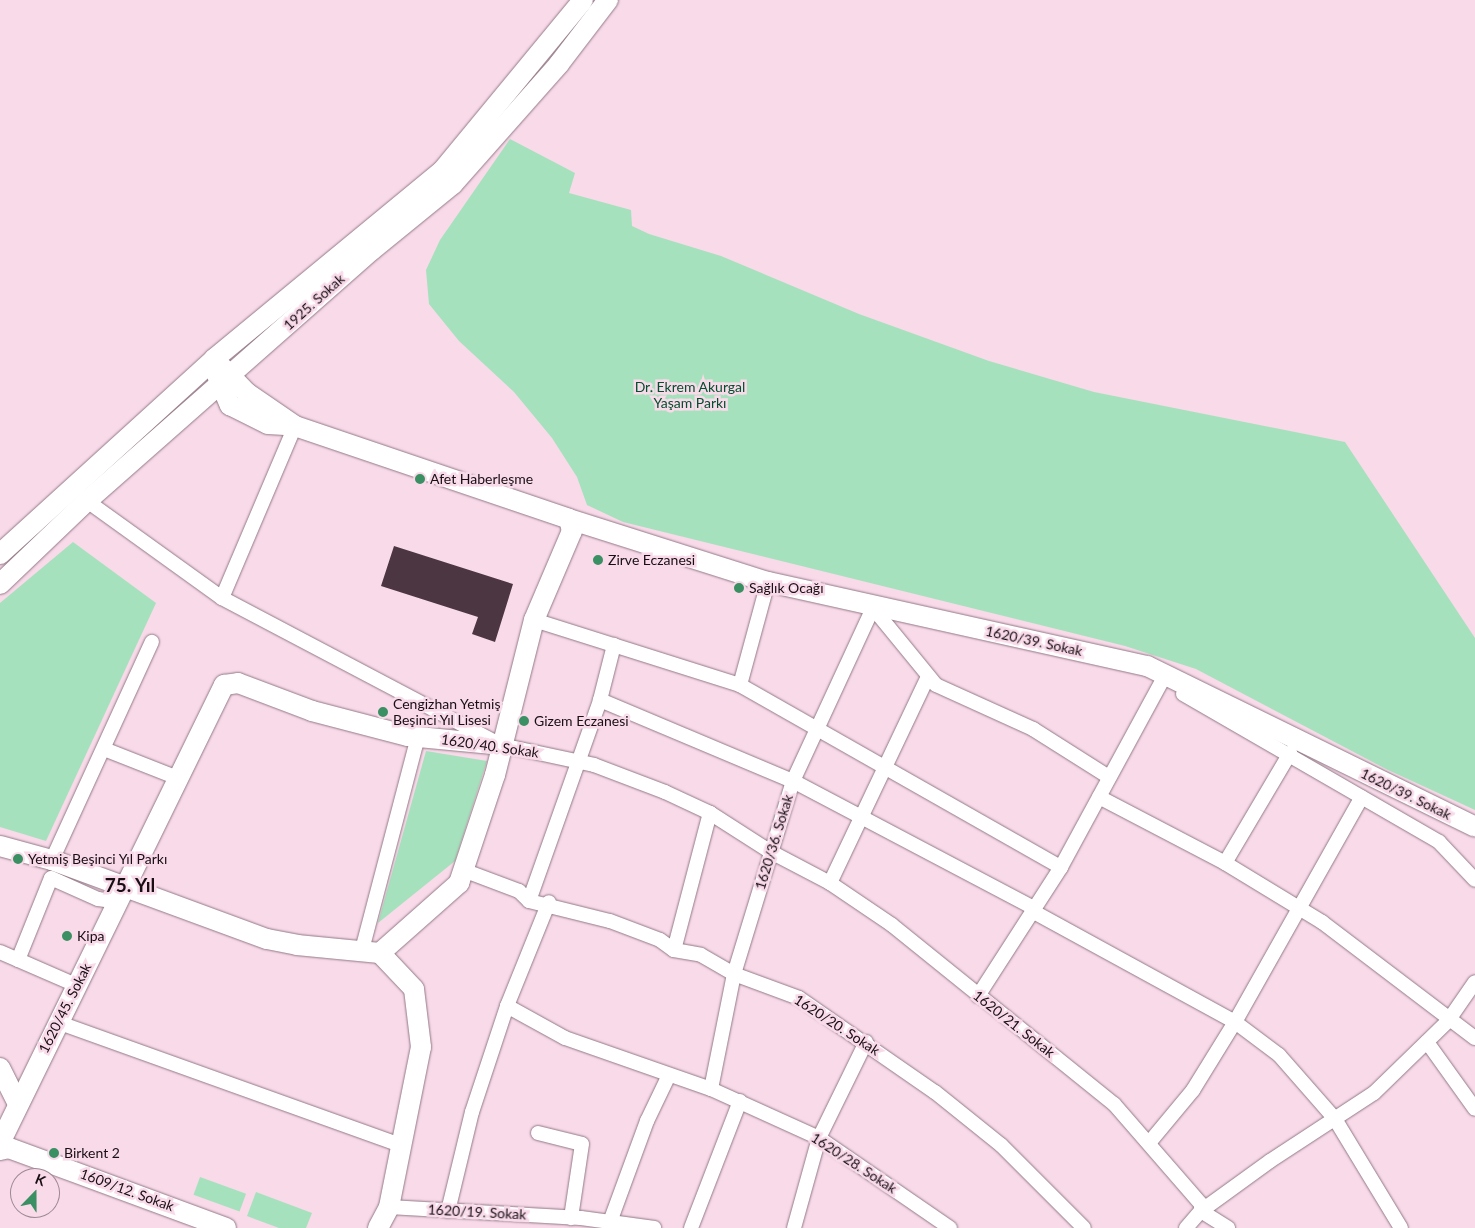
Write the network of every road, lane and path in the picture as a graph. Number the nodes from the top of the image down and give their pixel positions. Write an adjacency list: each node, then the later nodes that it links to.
1 (583, 0): 3 (main road, 1925. Sokak)
2 (608, 0): 4 (main road, 1925. Sokak)
3 (214, 359): 4 (main road, 1620/39. Sokak); 8 (main road, 1925. Sokak)
4 (225, 382): 5 (main road, 1620/39. Sokak); 6 (main road, 1925. Sokak)
5 (294, 426): 7 (main road, 1620/39. Sokak); 11 (street)
6 (87, 501): 10 (main road, 1925. Sokak); 11 (street)
7 (569, 519): 9 (main road, 1620/39. Sokak); 13 (main road)
8 (0, 554)
9 (768, 582): 12 (main road, 1620/39. Sokak); 19 (street)
10 (0, 584)
11 (222, 598): 23 (street)
12 (873, 608): 16 (street); 17 (main road, 1620/39. Sokak); 21 (street, 1620/36. Sokak)
13 (534, 620): 15 (street); 23 (main road)
14 (152, 642): 24 (street)
15 (614, 645): 19 (street); 20 (street)
16 (928, 677): 27 (street); 28 (street)
17 (1165, 678): 25 (street); 28 (street); 35 (main road, 1620/39. Sokak)
18 (224, 684): 22 (main road, 1620/40. Sokak); 29 (main road, 1620/45. Sokak)
19 (740, 685): 21 (street)
20 (600, 700): 26 (street); 30 (street)
21 (815, 730): 27 (street); 30 (street, 1620/36. Sokak)
22 (418, 737): 23 (main road, 1620/40. Sokak); 50 (street)
23 (501, 745): 26 (street, 1620/40. Sokak); 41 (main road)
24 (104, 749): 29 (street); 38 (street)
25 (1290, 753): 32 (street); 39 (street)
26 (579, 762): 33 (street, 1620/40. Sokak); 45 (street)
27 (888, 767): 34 (street); 40 (street)
28 (1109, 777): 31 (street)
29 (180, 779): 44 (main road, 1620/45. Sokak)
30 (793, 781): 34 (street); 37 (street, 1620/36. Sokak)
31 (1099, 797): 39 (street); 40 (street)
32 (1362, 797): 42 (street); 47 (street)
33 (710, 813): 37 (street, 1620/40. Sokak); 49 (street)
34 (864, 816): 43 (street); 48 (street)
35 (1475, 827)
36 (0, 846): 38 (main road)
37 (771, 852): 43 (street, 1620/21. Sokak); 53 (street, 1620/36. Sokak)
38 (52, 860): 44 (main road)
39 (1224, 863): 47 (street)
40 (1061, 867): 48 (street)
41 (463, 870): 45 (street); 50 (main road)
42 (1475, 880)
43 (830, 883): 56 (street, 1620/21. Sokak)
44 (123, 894): 50 (main road); 52 (street); 55 (main road, 1620/45. Sokak)
45 (530, 901): 46 (street, 1620/20. Sokak)
46 (548, 902): 49 (street, 1620/20. Sokak); 57 (street)
47 (1301, 909): 58 (street); 60 (street)
48 (1034, 910): 56 (street); 60 (street)
49 (674, 950): 53 (street, 1620/20. Sokak)
50 (371, 951): 75 (main road)
51 (0, 952): 52 (street)
52 (18, 960): 55 (street)
53 (734, 974): 62 (street, 1620/20. Sokak); 66 (street, 1620/36. Sokak)
54 (1475, 982): 58 (street)
55 (76, 985): 59 (main road, 1620/45. Sokak)
56 (978, 996): 74 (street, 1620/21. Sokak)
57 (507, 1006): 65 (street, 1620/28. Sokak); 78 (street)
58 (1448, 1021): 61 (street); 63 (street)
59 (57, 1022): 68 (main road, 1620/45. Sokak); 75 (street)
60 (1235, 1022): 70 (street); 74 (street)
61 (1475, 1038)
62 (866, 1042): 72 (street); 88 (street, 1620/20. Sokak)
63 (1427, 1042): 69 (street); 70 (street)
64 (0, 1068): 68 (main road)
65 (669, 1075): 66 (street, 1620/28. Sokak); 81 (street)
66 (710, 1089): 67 (street, 1620/28. Sokak)
67 (740, 1101): 72 (street, 1620/28. Sokak); 85 (street)
68 (18, 1104): 73 (main road, 1620/45. Sokak)
69 (1475, 1109)
70 (1335, 1119): 79 (street); 91 (street)
71 (538, 1133): 80 (street)
72 (819, 1138): 86 (street); 87 (street, 1620/28. Sokak)
73 (0, 1143)
74 (1150, 1143): 79 (street, 1620/21. Sokak)
75 (401, 1145): 77 (main road)
76 (0, 1150): 82 (main road, 1609/12. Sokak)
77 (389, 1207): 78 (street, 1620/19. Sokak); 83 (main road)
78 (448, 1211): 80 (street, 1620/19. Sokak)
79 (1201, 1211): 89 (street); 90 (street, 1620/21. Sokak)
80 (571, 1218): 81 (street, 1620/19. Sokak)
81 (610, 1222): 84 (street, 1620/19. Sokak)
82 (226, 1228)
83 (378, 1228)
84 (654, 1228)
85 (691, 1228)
86 (794, 1228)
87 (950, 1228)
88 (1084, 1228)
89 (1186, 1228)
90 (1228, 1228)
91 (1401, 1228)

